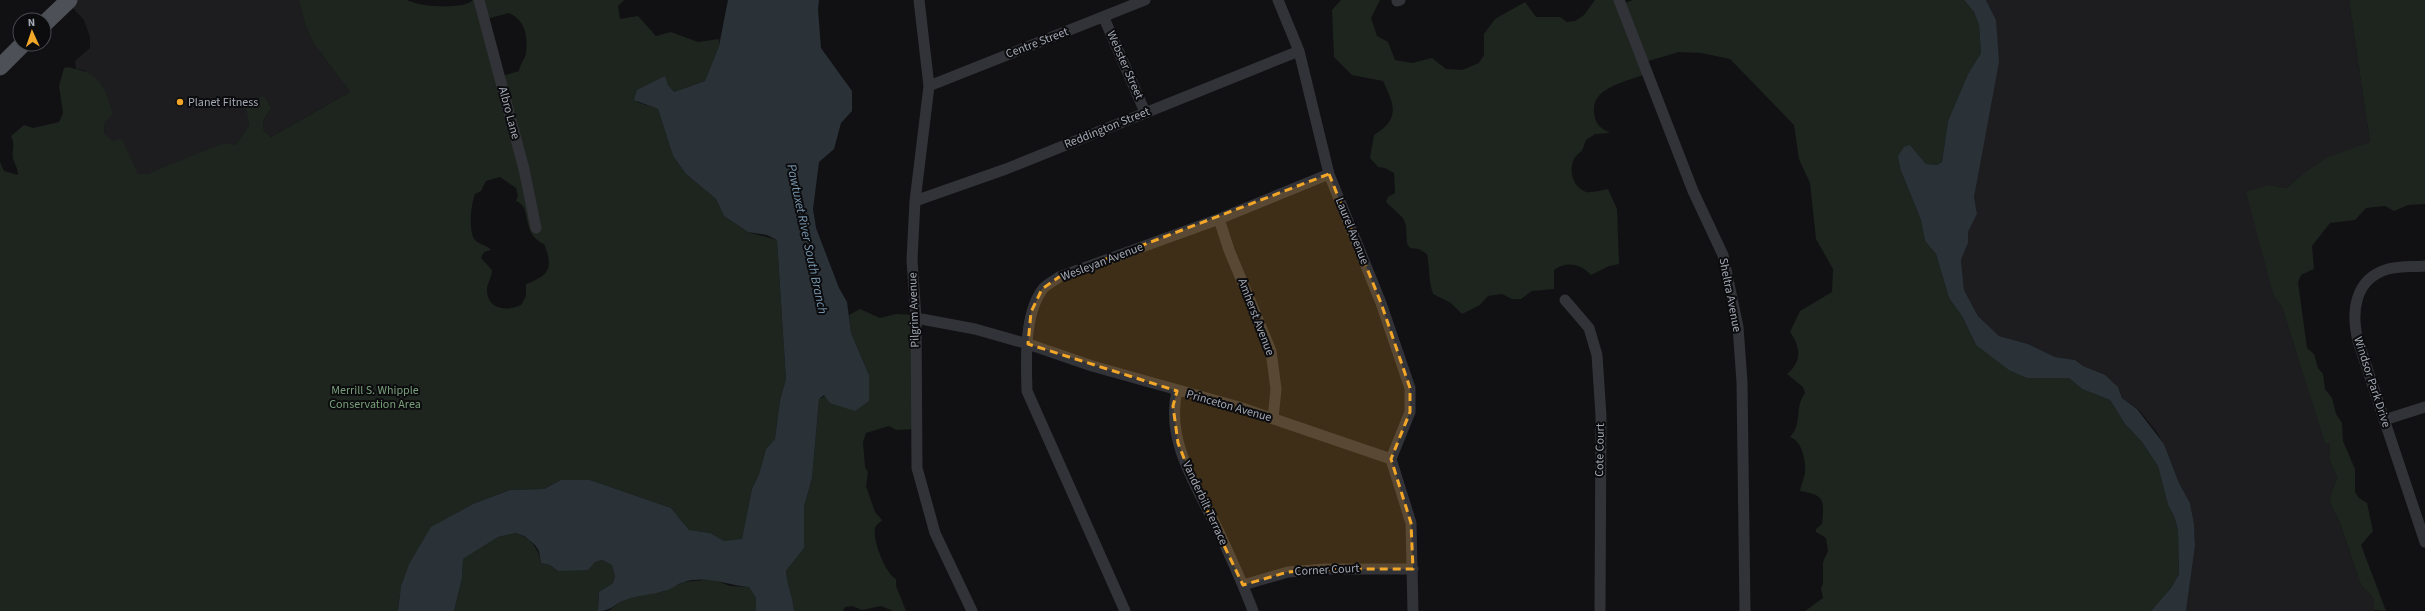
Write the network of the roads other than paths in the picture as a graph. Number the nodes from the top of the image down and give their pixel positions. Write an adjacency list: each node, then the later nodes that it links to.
1 (68, 0): 7 (main road)
2 (479, 0): 17 (street, Albro Lane)
3 (919, 0): 12 (street, Pilgrim Avenue)
4 (1145, 0): 8 (street, Centre Street)
5 (1278, 0): 9 (street, Laurel Avenue)
6 (1619, 0): 35 (street, Sheltra Avenue)
7 (52, 16)
8 (1104, 18): 12 (street, Centre Street); 13 (street, Webster Street)
9 (1299, 51): 13 (street, Reddington Street); 14 (street, Laurel Avenue)
10 (15, 52): 11 (main road)
11 (0, 66)
12 (929, 86): 15 (street, Pilgrim Avenue)
13 (1145, 112): 15 (street, Reddington Street)
14 (1330, 174): 16 (street, Wesleyan Avenue); 26 (street, Laurel Avenue)
15 (915, 201): 20 (street, Pilgrim Avenue)
16 (1219, 219): 21 (street, Wesleyan Avenue); 24 (street, Amherst Avenue)
17 (536, 228)
18 (2425, 266): 25 (street, Windsor Park Drive)
19 (1565, 300): 34 (street, Cote Court)
20 (916, 318): 21 (street, Princeton Avenue); 30 (street, Pilgrim Avenue)
21 (1028, 344): 22 (street, Princeton Avenue); 31 (street, Wesleyan Avenue)
22 (1177, 391): 24 (street, Princeton Avenue); 29 (street, Vanderbilt Terrace)
23 (2425, 407): 25 (street)
24 (1273, 419): 26 (street, Princeton Avenue)
25 (2384, 420): 27 (street, Windsor Park Drive)
26 (1391, 459): 28 (street)
27 (2424, 536)
28 (1413, 568): 29 (street, Corner Court); 33 (street)
29 (1243, 585): 32 (street, Vanderbilt Terrace)
30 (972, 611)
31 (1126, 611)
32 (1253, 611)
33 (1413, 611)
34 (1600, 611)
35 (1745, 611)

